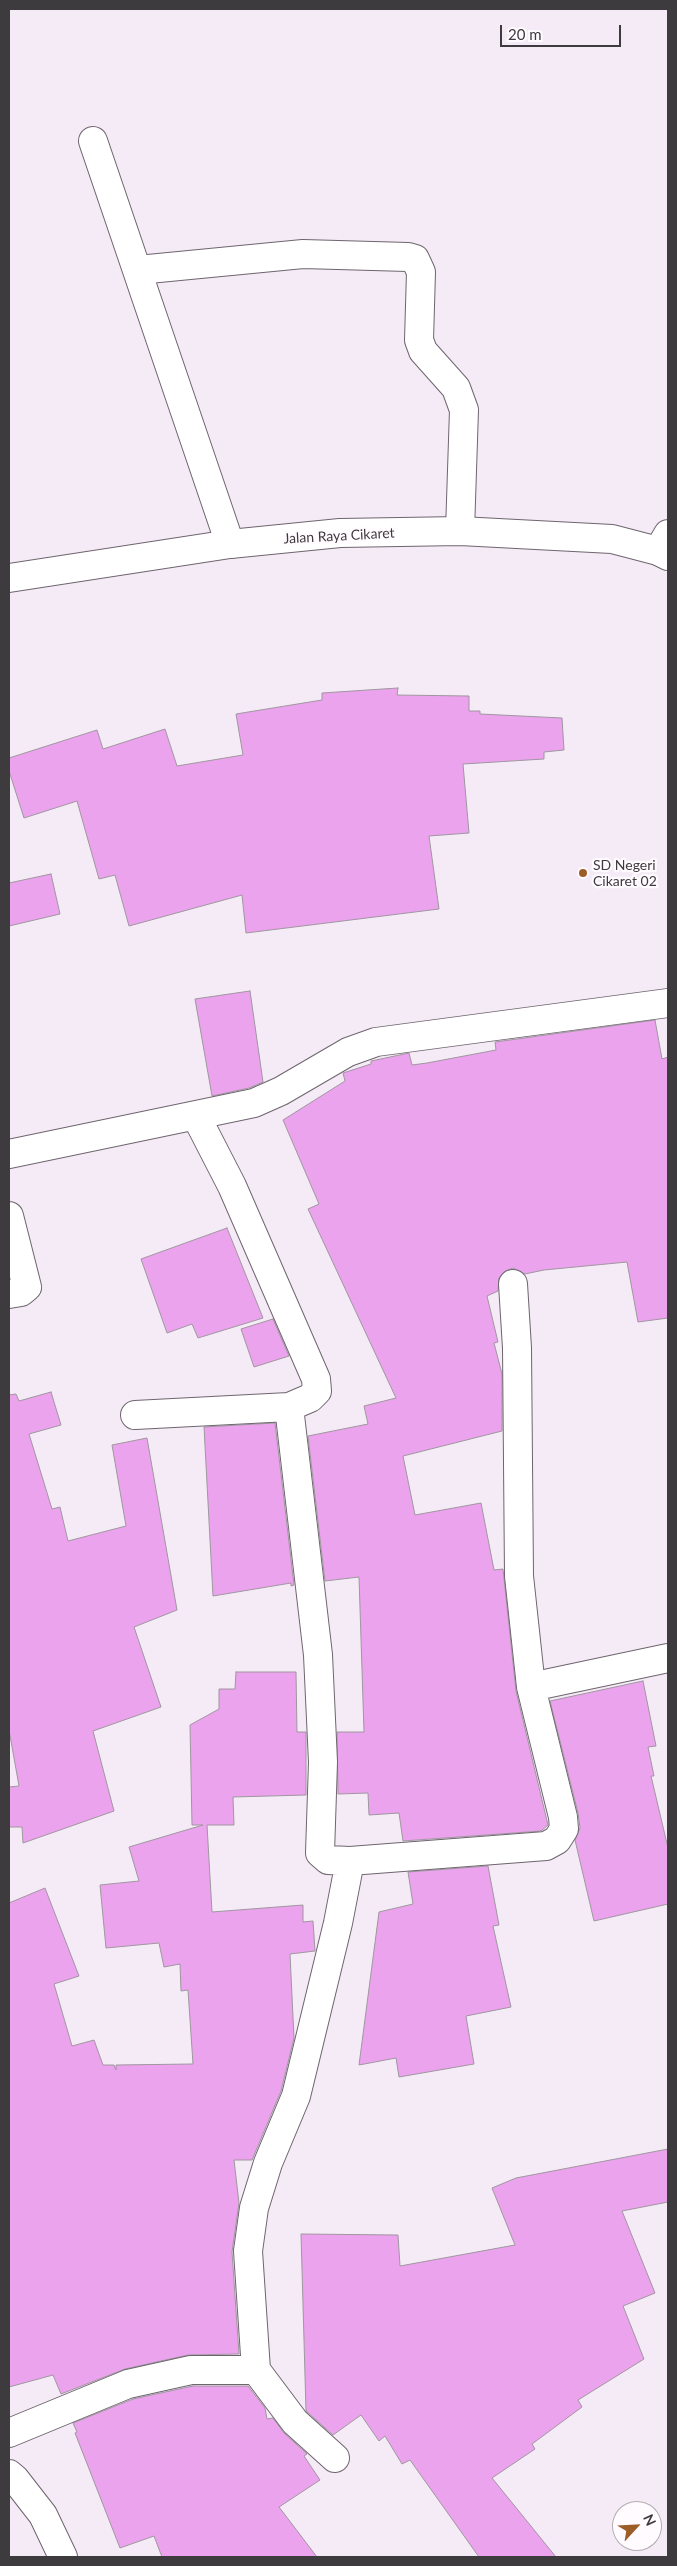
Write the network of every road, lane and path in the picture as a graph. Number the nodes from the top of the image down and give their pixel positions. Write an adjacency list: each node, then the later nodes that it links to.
1 (93, 140): 2 (street)
2 (138, 270): 3 (street); 4 (street)
3 (460, 531): 4 (street, Jalan Raya Cikaret); 5 (street, Jalan Raya Cikaret)
4 (230, 544): 6 (street, Jalan Raya Cikaret)
5 (665, 547)
6 (9, 578)
7 (668, 1003): 8 (street)
8 (196, 1116): 9 (street); 13 (street)
9 (9, 1154)
10 (9, 1216): 12 (street)
11 (513, 1284): 16 (street)
12 (9, 1294)
13 (289, 1407): 14 (street); 17 (street)
14 (135, 1415)
15 (668, 1658): 16 (street)
16 (531, 1687): 17 (street)
17 (350, 1861): 18 (street)
18 (256, 2370): 19 (street); 20 (street)
19 (9, 2433)
20 (335, 2458)
21 (9, 2474): 22 (street)
22 (64, 2557)

